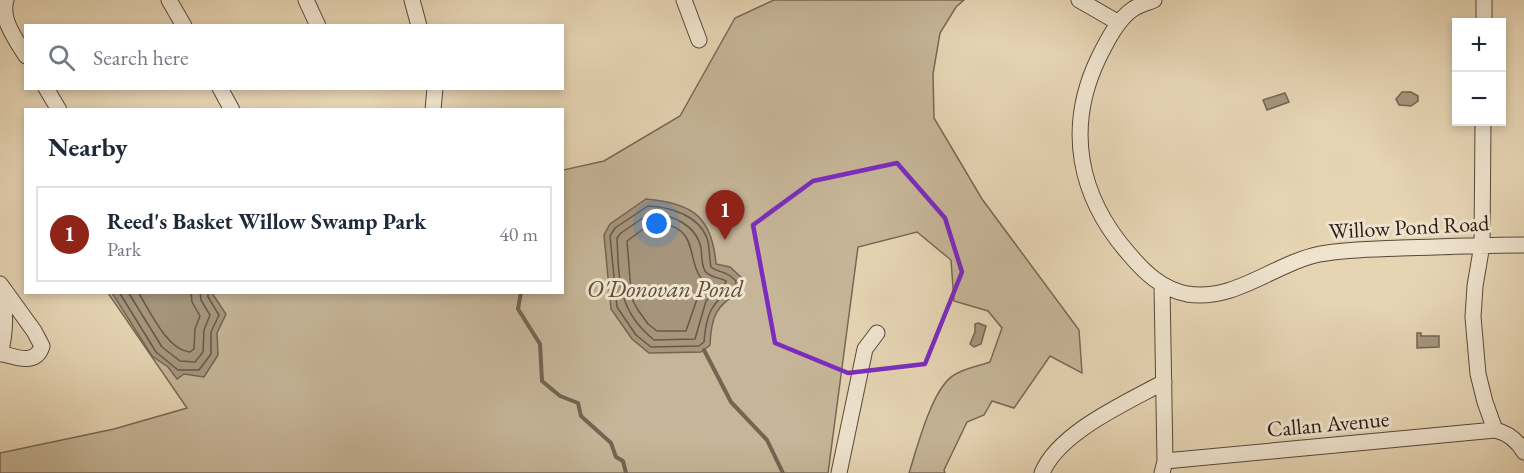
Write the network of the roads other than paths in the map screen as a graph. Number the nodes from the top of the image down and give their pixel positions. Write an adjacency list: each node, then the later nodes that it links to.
1 (6, 0): 15 (street)
2 (169, 0): 11 (street)
3 (306, 0): 12 (street)
4 (412, 0): 13 (street)
5 (684, 0): 14 (street)
6 (1079, 0): 10 (street)
7 (1154, 0): 10 (street)
8 (1484, 0): 9 (street)
9 (1484, 18)
10 (1119, 23): 26 (street)
11 (183, 24)
12 (317, 24)
13 (418, 24)
14 (699, 40)
15 (24, 53)
16 (47, 90): 19 (street)
17 (221, 90): 20 (street)
18 (435, 90): 21 (street)
19 (58, 108)
20 (231, 108)
21 (433, 108)
22 (1483, 126): 23 (street)
23 (1482, 245): 24 (street, Willow Pond Road); 26 (street, Willow Pond Road); 30 (street)
24 (1524, 245)
25 (0, 285): 28 (street); 28 (street)
26 (1162, 286): 29 (street)
27 (877, 333): 33 (street)
28 (0, 354)
29 (1164, 382): 32 (street); 34 (street)
30 (1495, 430): 31 (street); 32 (street, Callan Avenue)
31 (1524, 452)
32 (1163, 467)
33 (840, 473)
34 (1042, 473)

